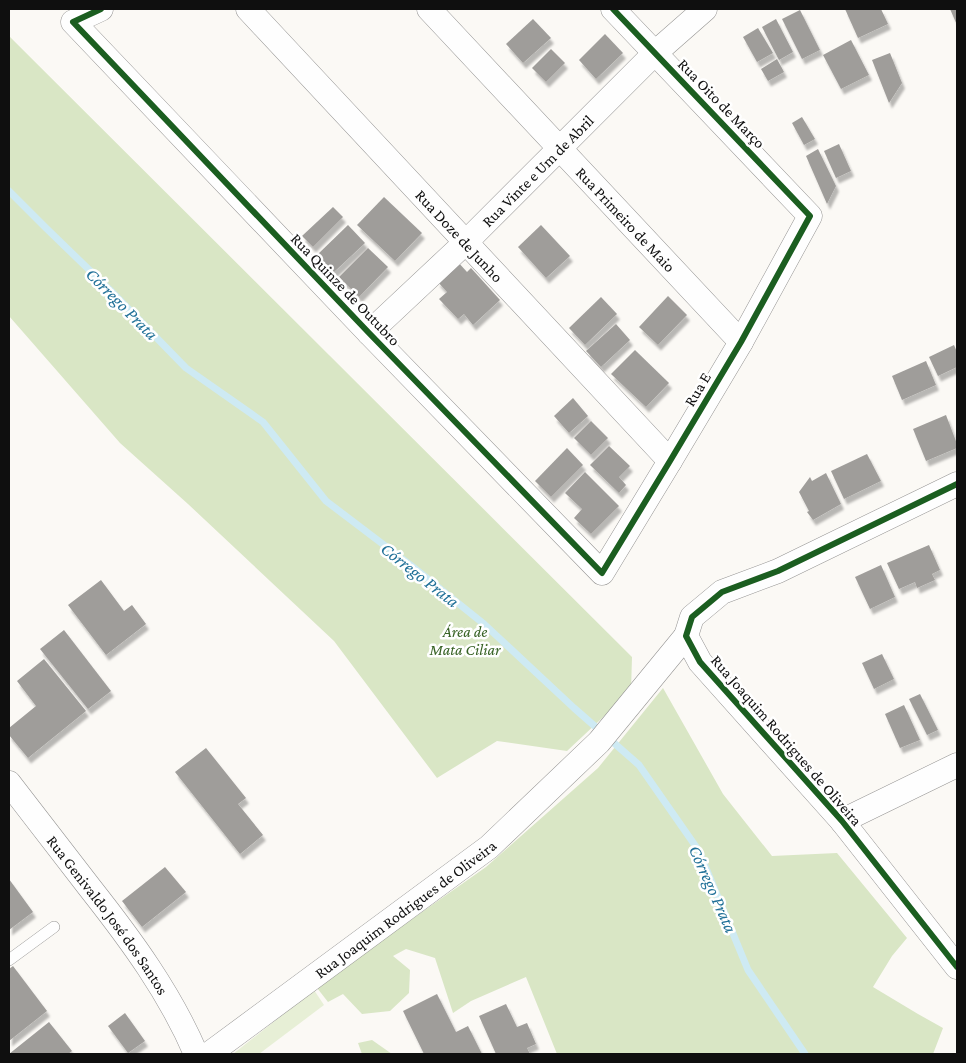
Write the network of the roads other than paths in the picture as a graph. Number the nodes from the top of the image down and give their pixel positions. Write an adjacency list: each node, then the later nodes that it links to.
1 (101, 9): 10 (street, Rua Quinze de Outubro)
2 (248, 9): 9 (street, Rua Doze de Junho)
3 (429, 9): 7 (street, Rua Primeiro de Maio)
4 (613, 9): 6 (street, Rua Oito de Março)
5 (705, 9): 6 (street, Rua Vinte e Um de Abril)
6 (655, 53): 7 (street, Rua Vinte e Um de Abril); 8 (street, Rua Oito de Março)
7 (560, 148): 9 (street, Rua Vinte e Um de Abril); 11 (street, Rua Primeiro de Maio)
8 (810, 216): 11 (street, Rua E)
9 (466, 242): 10 (street, Rua Vinte e Um de Abril); 12 (street, Rua Doze de Junho)
10 (369, 333): 14 (street, Rua Quinze de Outubro)
11 (741, 342): 12 (street, Rua E)
12 (670, 461): 14 (street, Rua E)
13 (957, 484): 15 (street, Rua Joaquim Rodrigues de Oliveira)
14 (602, 573)
15 (686, 636): 18 (street, Rua Joaquim Rodrigues de Oliveira); 23 (street, Rua Joaquim Rodrigues de Oliveira)
16 (957, 765): 18 (street)
17 (9, 783): 22 (street, Rua Genivaldo José dos Santos)
18 (842, 821): 21 (street, Rua Joaquim Rodrigues de Oliveira)
19 (54, 927): 20 (lane)
20 (9, 960)
21 (957, 967)
22 (196, 1054)
23 (209, 1054)

